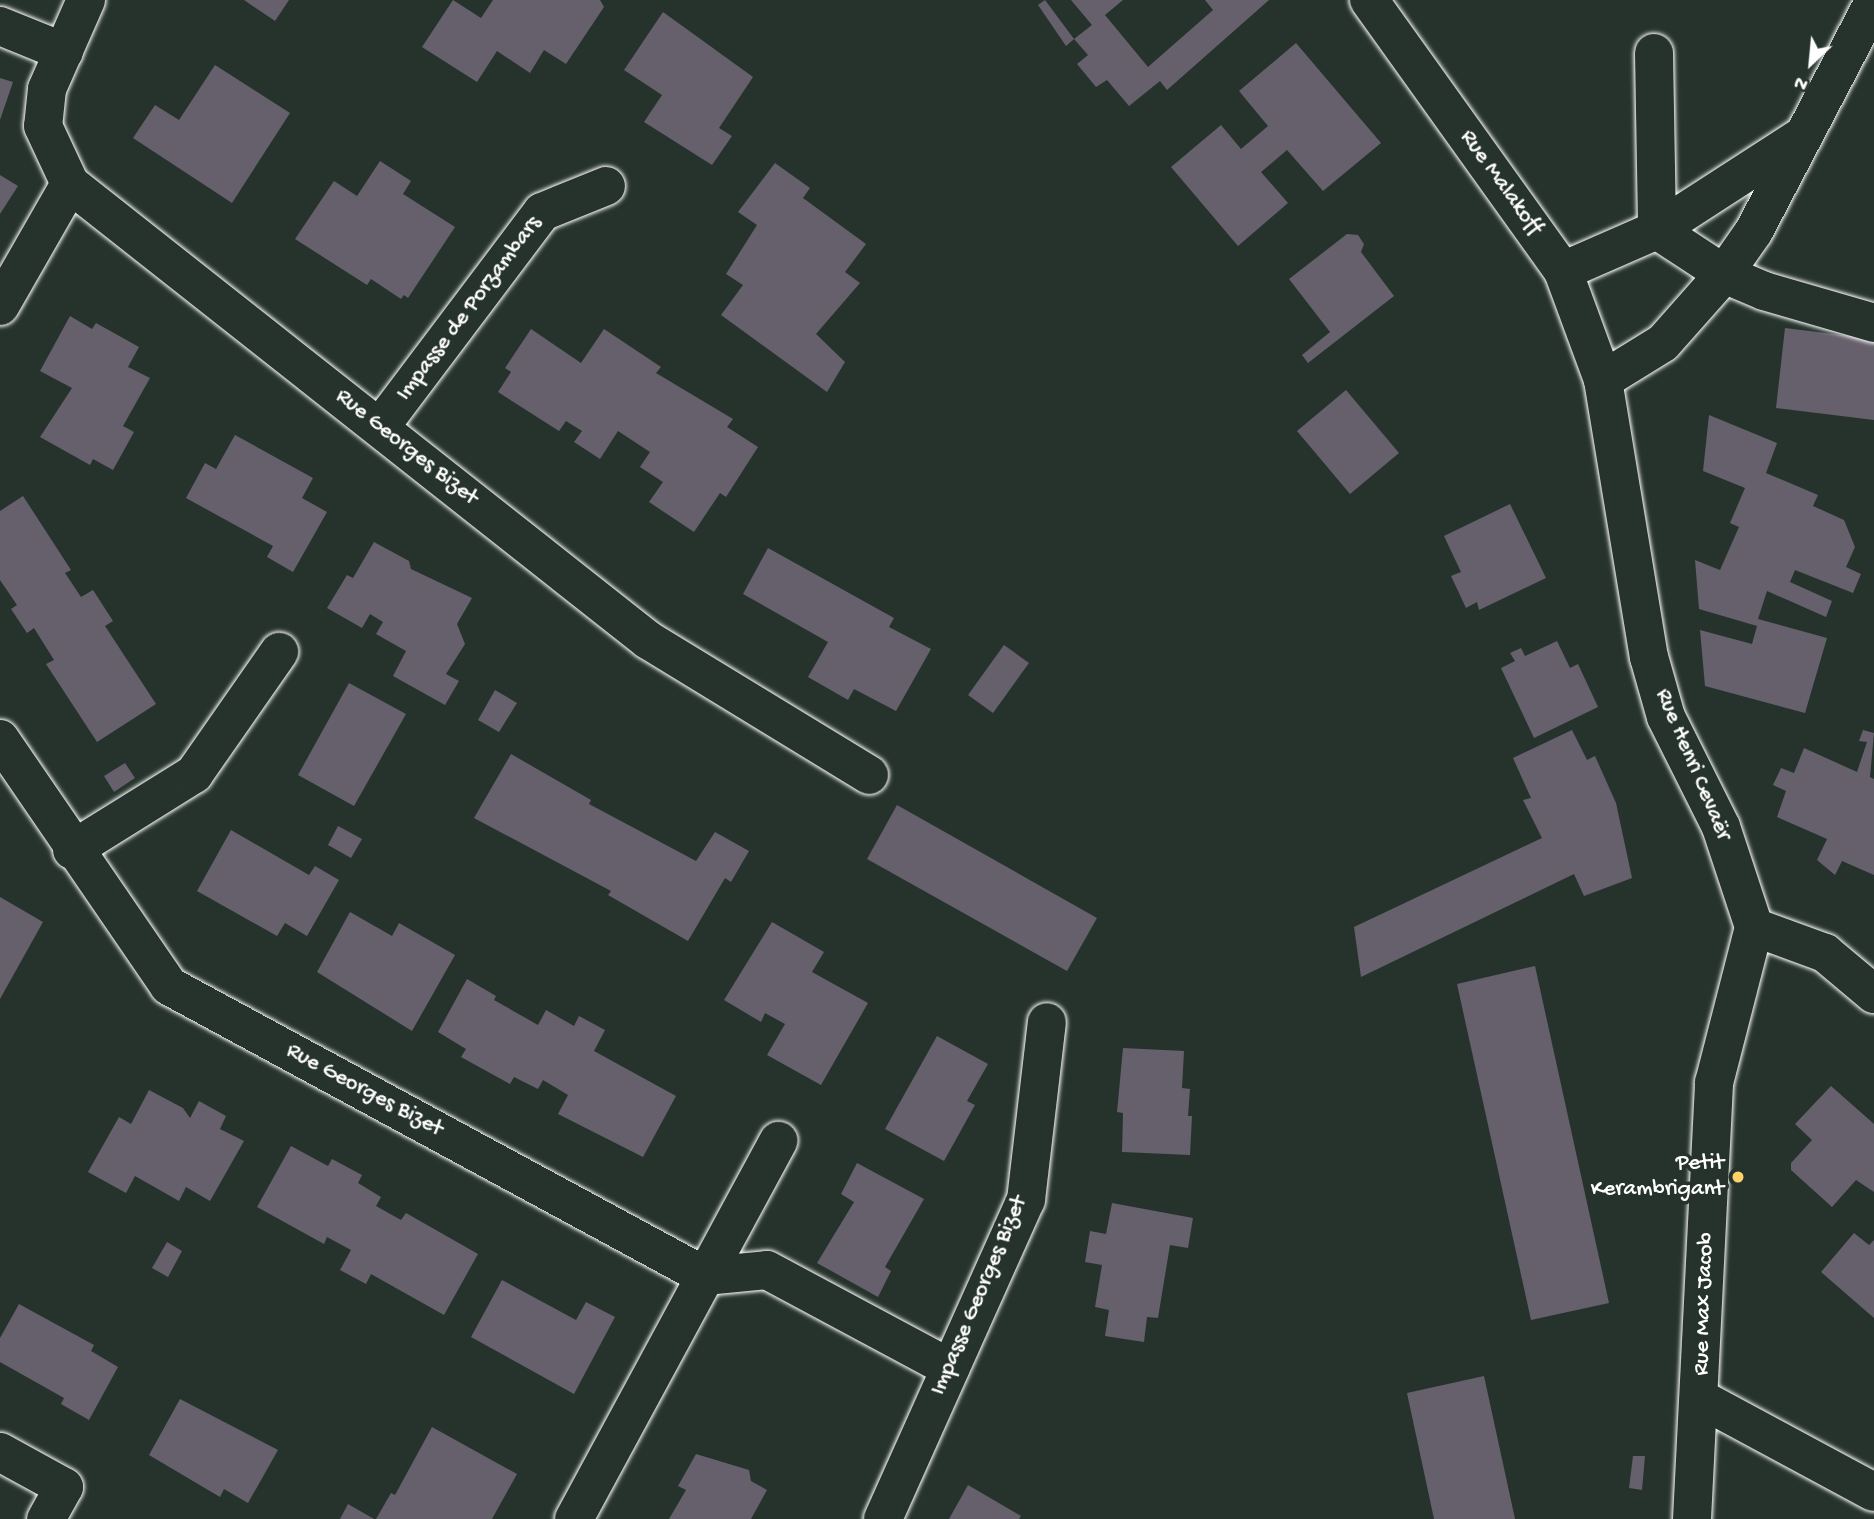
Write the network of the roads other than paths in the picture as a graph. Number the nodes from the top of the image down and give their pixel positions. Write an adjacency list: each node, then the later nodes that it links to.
1 (86, 0): 5 (street)
2 (1369, 0): 11 (street, Rue Malakoff)
3 (1874, 1): 7 (street)
4 (0, 26): 5 (street)
5 (64, 52): 8 (street)
6 (1654, 53): 10 (street)
7 (1804, 135): 10 (street); 12 (street)
8 (70, 184): 13 (street); 16 (street, Rue Georges Bizet)
9 (606, 186): 16 (street, Impasse de Porzambars)
10 (1657, 230): 11 (street); 12 (street)
11 (1563, 271): 15 (street, Rue Malakoff)
12 (1724, 274): 14 (street); 15 (street)
13 (0, 306)
14 (1874, 323)
15 (1603, 380): 21 (street, Rue Henri Cevaër)
16 (380, 426): 19 (street, Rue Georges Bizet)
17 (279, 652): 20 (street)
18 (0, 739): 20 (street, Rue Georges Bizet)
19 (869, 775)
20 (72, 850): 25 (street, Rue Georges Bizet)
21 (1754, 927): 22 (street); 27 (street, Rue Max Jacob)
22 (1874, 994)
23 (1047, 1022): 26 (street, Impasse Georges Bizet)
24 (778, 1141): 25 (street)
25 (705, 1276): 26 (street); 31 (street)
26 (950, 1368): 32 (street, Impasse Georges Bizet)
27 (1701, 1399): 29 (street); 33 (street, Rue Max Jacob)
28 (0, 1452): 30 (street)
29 (1874, 1492)
30 (46, 1519)
31 (574, 1519)
32 (883, 1519)
33 (1692, 1519)

